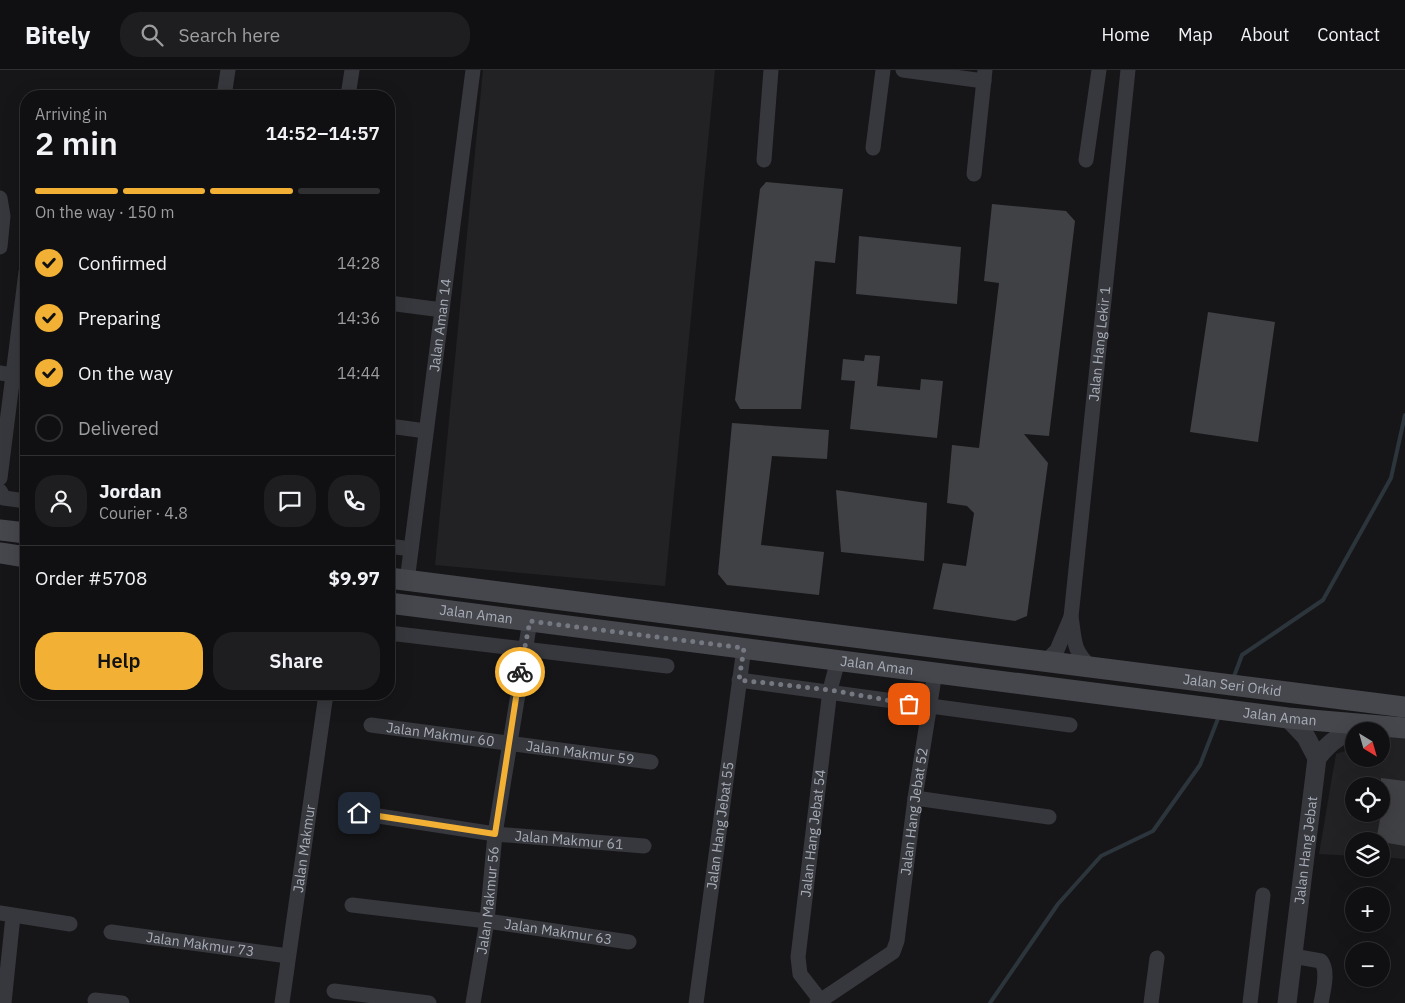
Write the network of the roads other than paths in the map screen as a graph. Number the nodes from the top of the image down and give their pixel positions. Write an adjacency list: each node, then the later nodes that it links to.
1 (228, 70): 10 (street)
2 (352, 70): 11 (street)
3 (473, 70): 19 (street, Jalan Aman 14)
4 (772, 70): 13 (street)
5 (883, 70): 12 (street)
6 (903, 70): 9 (street)
7 (1099, 70): 14 (street)
8 (1128, 70): 35 (street, Jalan Hang Lekir 1)
9 (984, 75): 15 (street)
10 (225, 90)
11 (349, 90)
12 (873, 148)
13 (764, 160)
14 (1086, 160)
15 (974, 174)
16 (0, 198): 17 (street)
17 (0, 247)
18 (395, 304): 19 (street)
19 (442, 310): 23 (street, Jalan Aman 14)
20 (20, 320): 21 (street)
21 (13, 375): 24 (street)
22 (395, 427): 23 (street)
23 (426, 431): 30 (street, Jalan Aman 14)
24 (0, 478)
25 (2, 494): 26 (street)
26 (20, 499)
27 (0, 530): 28 (main road)
28 (20, 532)
29 (395, 547): 30 (street)
30 (411, 548): 33 (street, Jalan Aman 14)
31 (0, 553): 32 (main road)
32 (20, 556)
33 (398, 580): 41 (main road, Jalan Aman)
34 (395, 604): 36 (main road, Jalan Aman)
35 (1071, 617): 41 (street, Jalan Hang Lekir 1); 43 (street, Jalan Hang Lekir 1)
36 (530, 621): 38 (street, Jalan Makmur 56); 39 (main road, Jalan Aman)
37 (395, 634): 38 (street)
38 (524, 648): 42 (street); 57 (street, Jalan Makmur 56)
39 (744, 648): 40 (main road, Jalan Aman); 45 (street, Jalan Hang Jebat 55)
40 (838, 660): 44 (main road, Jalan Aman); 46 (street, Jalan Hang Jebat 54)
41 (1053, 661): 43 (main road, Jalan Seri Orkid)
42 (667, 666)
43 (1090, 666): 49 (main road, Jalan Seri Orkid)
44 (935, 672): 48 (street, Jalan Hang Jebat 52); 50 (main road, Jalan Aman)
45 (739, 680): 46 (street); 83 (street, Jalan Hang Jebat 55)
46 (830, 690): 48 (street); 77 (street, Jalan Hang Jebat 54)
47 (325, 700): 72 (street, Jalan Makmur)
48 (929, 707): 51 (street); 60 (street, Jalan Hang Jebat 52)
49 (1405, 707)
50 (1288, 718): 52 (main road, Jalan Aman); 58 (street)
51 (1070, 724)
52 (1345, 724)
53 (371, 725): 57 (street, Jalan Makmur 60)
54 (1390, 727): 55 (main road)
55 (1405, 728)
56 (1345, 732): 58 (street)
57 (510, 744): 59 (street, Jalan Makmur 59); 63 (street, Jalan Makmur 56)
58 (1317, 758): 73 (street, Jalan Hang Jebat)
59 (651, 762)
60 (915, 798): 62 (street); 77 (street, Jalan Hang Jebat 52)
61 (359, 813): 63 (street, Jalan Makmur 61)
62 (1049, 817)
63 (495, 834): 64 (street, Jalan Makmur 61); 68 (street, Jalan Makmur 56)
64 (644, 846)
65 (1263, 895): 85 (street)
66 (352, 905): 68 (street, Jalan Makmur 63)
67 (6, 915): 69 (street); 78 (street)
68 (487, 921): 71 (street, Jalan Makmur 63); 82 (street, Jalan Makmur 56)
69 (70, 924)
70 (111, 932): 72 (street, Jalan Makmur 73)
71 (629, 942)
72 (288, 956): 80 (street, Jalan Makmur)
73 (1293, 956): 86 (street, Jalan Hang Jebat); 87 (street)
74 (1156, 958): 84 (street)
75 (334, 991): 81 (street)
76 (95, 1000): 79 (street)
77 (819, 1002)
78 (4, 1003)
79 (122, 1003)
80 (282, 1003)
81 (429, 1003)
82 (474, 1003)
83 (696, 1003)
84 (1151, 1003)
85 (1250, 1003)
86 (1287, 1003)
87 (1321, 1003)

